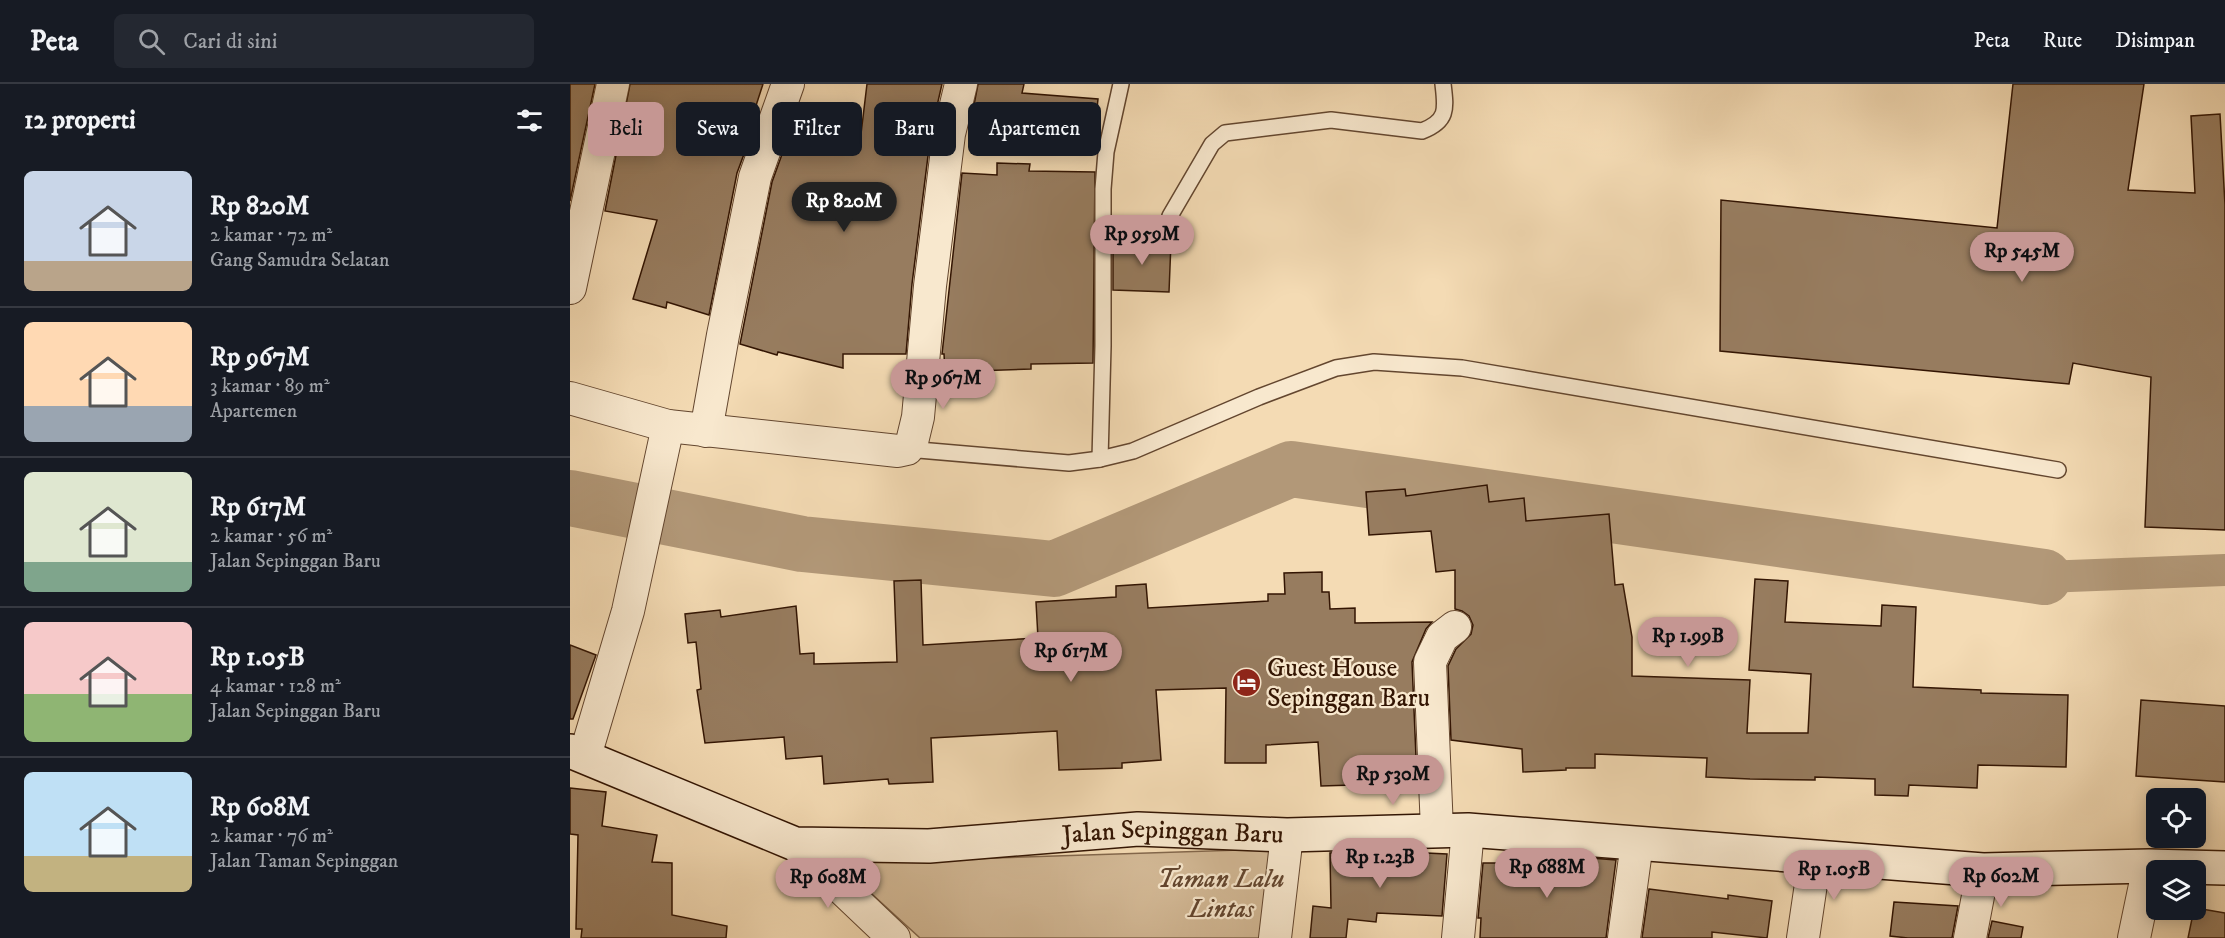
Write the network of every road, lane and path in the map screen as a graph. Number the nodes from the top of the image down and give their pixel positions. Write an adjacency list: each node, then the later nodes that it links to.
1 (613, 84): 7 (street)
2 (788, 84): 9 (street)
3 (961, 84): 11 (street)
4 (1121, 84): 12 (lane)
5 (1443, 84): 6 (lane)
6 (1170, 216)
7 (570, 288)
8 (570, 398): 10 (street)
9 (706, 431): 10 (street); 11 (street)
10 (665, 437): 15 (street)
11 (907, 449): 12 (lane)
12 (1100, 459): 13 (lane)
13 (2058, 471)
14 (1455, 627): 16 (street)
15 (578, 754): 19 (street, Jalan Sepinggan Baru)
16 (1453, 830): 17 (street, Jalan Sepinggan Baru); 18 (street, Jalan Sepinggan Baru); 28 (street)
17 (1287, 835): 19 (street, Jalan Sepinggan Baru); 27 (street)
18 (1637, 843): 20 (street, Jalan Sepinggan Baru); 29 (street)
19 (795, 844): 26 (street)
20 (1815, 857): 24 (street, Jalan Sepinggan Baru); 30 (street)
21 (2146, 866): 24 (street, Jalan Sepinggan Baru)
22 (2206, 868): 23 (street, Jalan Sepinggan Baru)
23 (2225, 868)
24 (1983, 870): 31 (street)
25 (2146, 880): 32 (street)
26 (894, 938)
27 (1275, 938)
28 (1458, 938)
29 (1624, 938)
30 (1803, 938)
31 (1970, 938)
32 (2134, 938)

